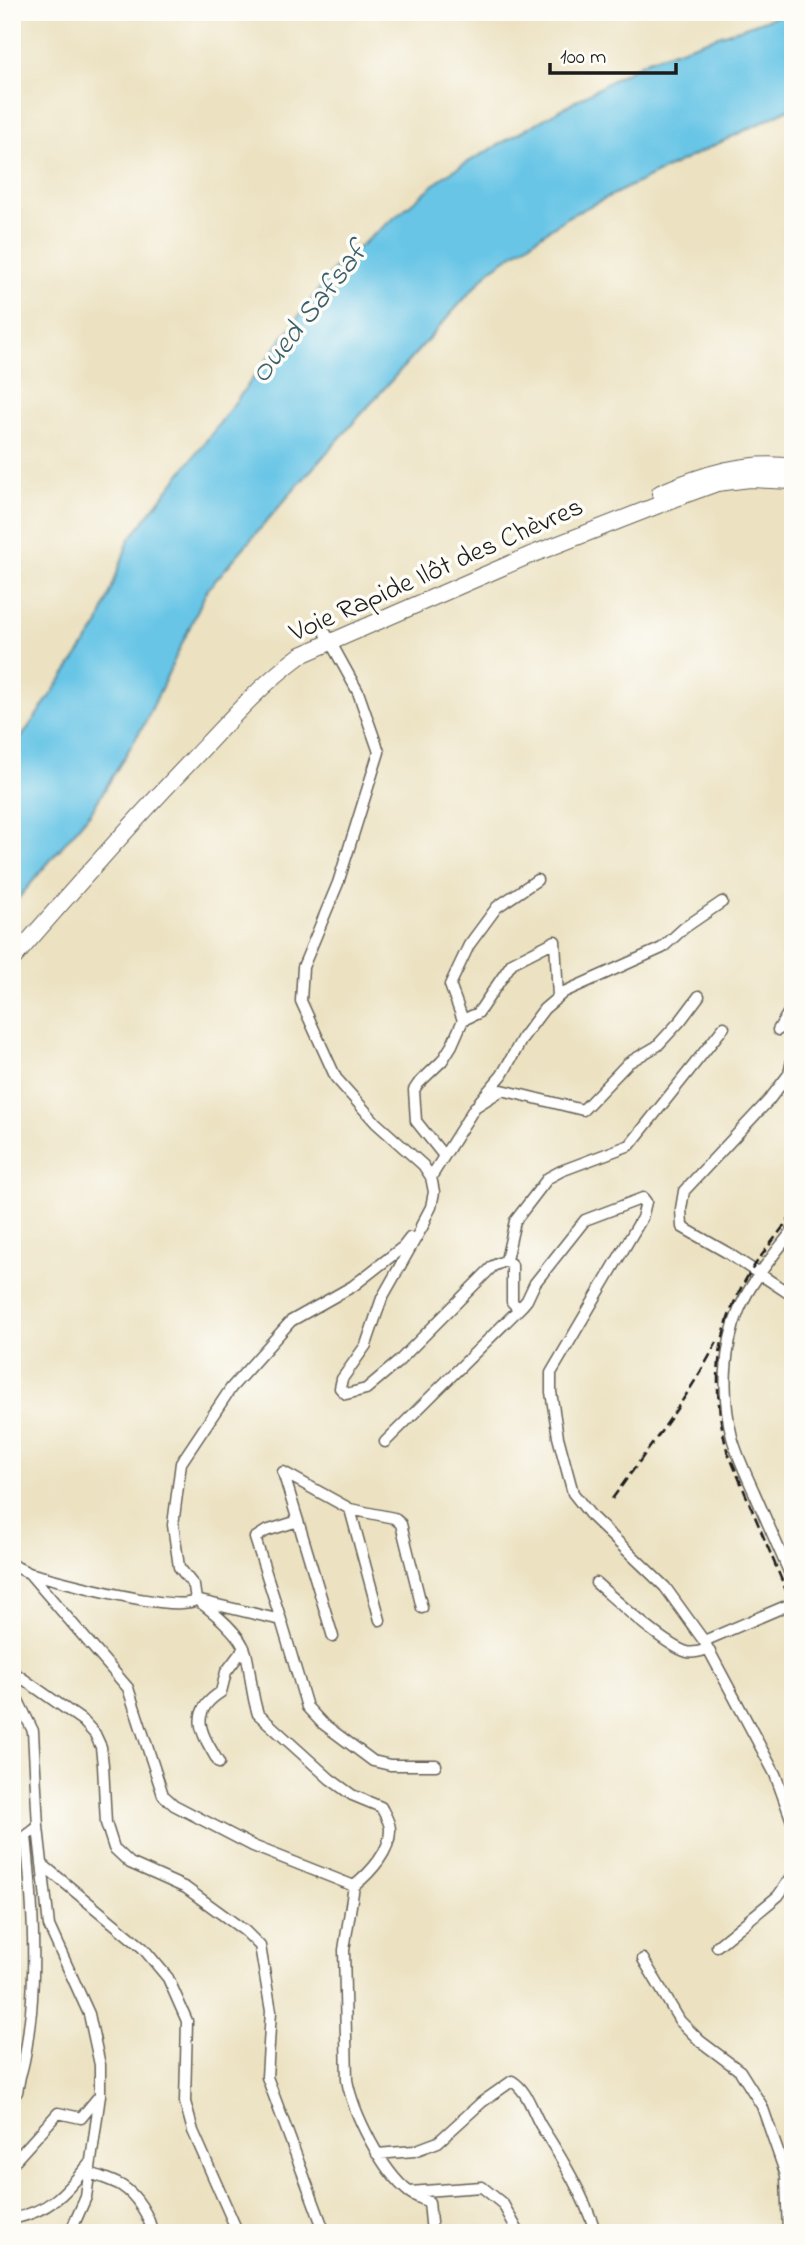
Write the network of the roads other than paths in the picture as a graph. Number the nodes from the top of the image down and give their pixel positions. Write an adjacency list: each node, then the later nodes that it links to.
1 (793, 467): 3 (highway, Voie Rapide Ilôt des Chèvres)
2 (793, 481): 3 (highway, Voie Rapide Ilôt des Chèvres)
3 (327, 637): 6 (highway, Voie Rapide Ilôt des Chèvres); 7 (highway, Voie Rapide Ilôt des Chèvres); 17 (street)
4 (537, 880): 11 (street)
5 (722, 902): 9 (street)
6 (12, 944)
7 (12, 960)
8 (699, 996): 15 (street)
9 (558, 997): 11 (street); 15 (street)
10 (793, 1005): 13 (street)
11 (463, 1020): 16 (street)
12 (723, 1027): 20 (street)
13 (778, 1030)
14 (793, 1056): 21 (street)
15 (475, 1107): 16 (street)
16 (444, 1156): 17 (street)
17 (431, 1178): 18 (street)
18 (425, 1222): 20 (street); 31 (street)
19 (793, 1230): 21 (street)
20 (506, 1260): 23 (street)
21 (760, 1274): 22 (street); 29 (street)
22 (793, 1296)
23 (522, 1306): 24 (street); 37 (street)
24 (385, 1442)
25 (350, 1509): 26 (street); 33 (street); 35 (street)
26 (298, 1521): 34 (street); 36 (street)
27 (12, 1566): 28 (street)
28 (29, 1573): 31 (street); 47 (street)
29 (793, 1581)
30 (596, 1583): 37 (street)
31 (196, 1600): 34 (street); 38 (street)
32 (793, 1603): 37 (street)
33 (422, 1608)
34 (281, 1620): 42 (street)
35 (380, 1620)
36 (333, 1637)
37 (706, 1645): 43 (street)
38 (244, 1648): 41 (street); 47 (street)
39 (12, 1671): 62 (street)
40 (12, 1688): 44 (street)
41 (219, 1763)
42 (436, 1765)
43 (793, 1824)
44 (38, 1827): 45 (street); 50 (street)
45 (42, 1864): 51 (street); 61 (street)
46 (793, 1875): 48 (street)
47 (354, 1886): 53 (street)
48 (717, 1945)
49 (643, 1959): 66 (street)
50 (16, 2077): 52 (street)
51 (100, 2095): 54 (street); 55 (street)
52 (12, 2096)
53 (377, 2154): 57 (street); 65 (street)
54 (92, 2161): 56 (street); 58 (street)
55 (12, 2164)
56 (90, 2173): 59 (street); 60 (street)
57 (409, 2192): 63 (street); 64 (street)
58 (12, 2220)
59 (70, 2233)
60 (152, 2233)
61 (238, 2233)
62 (325, 2233)
63 (432, 2233)
64 (519, 2233)
65 (596, 2233)
66 (788, 2233)

